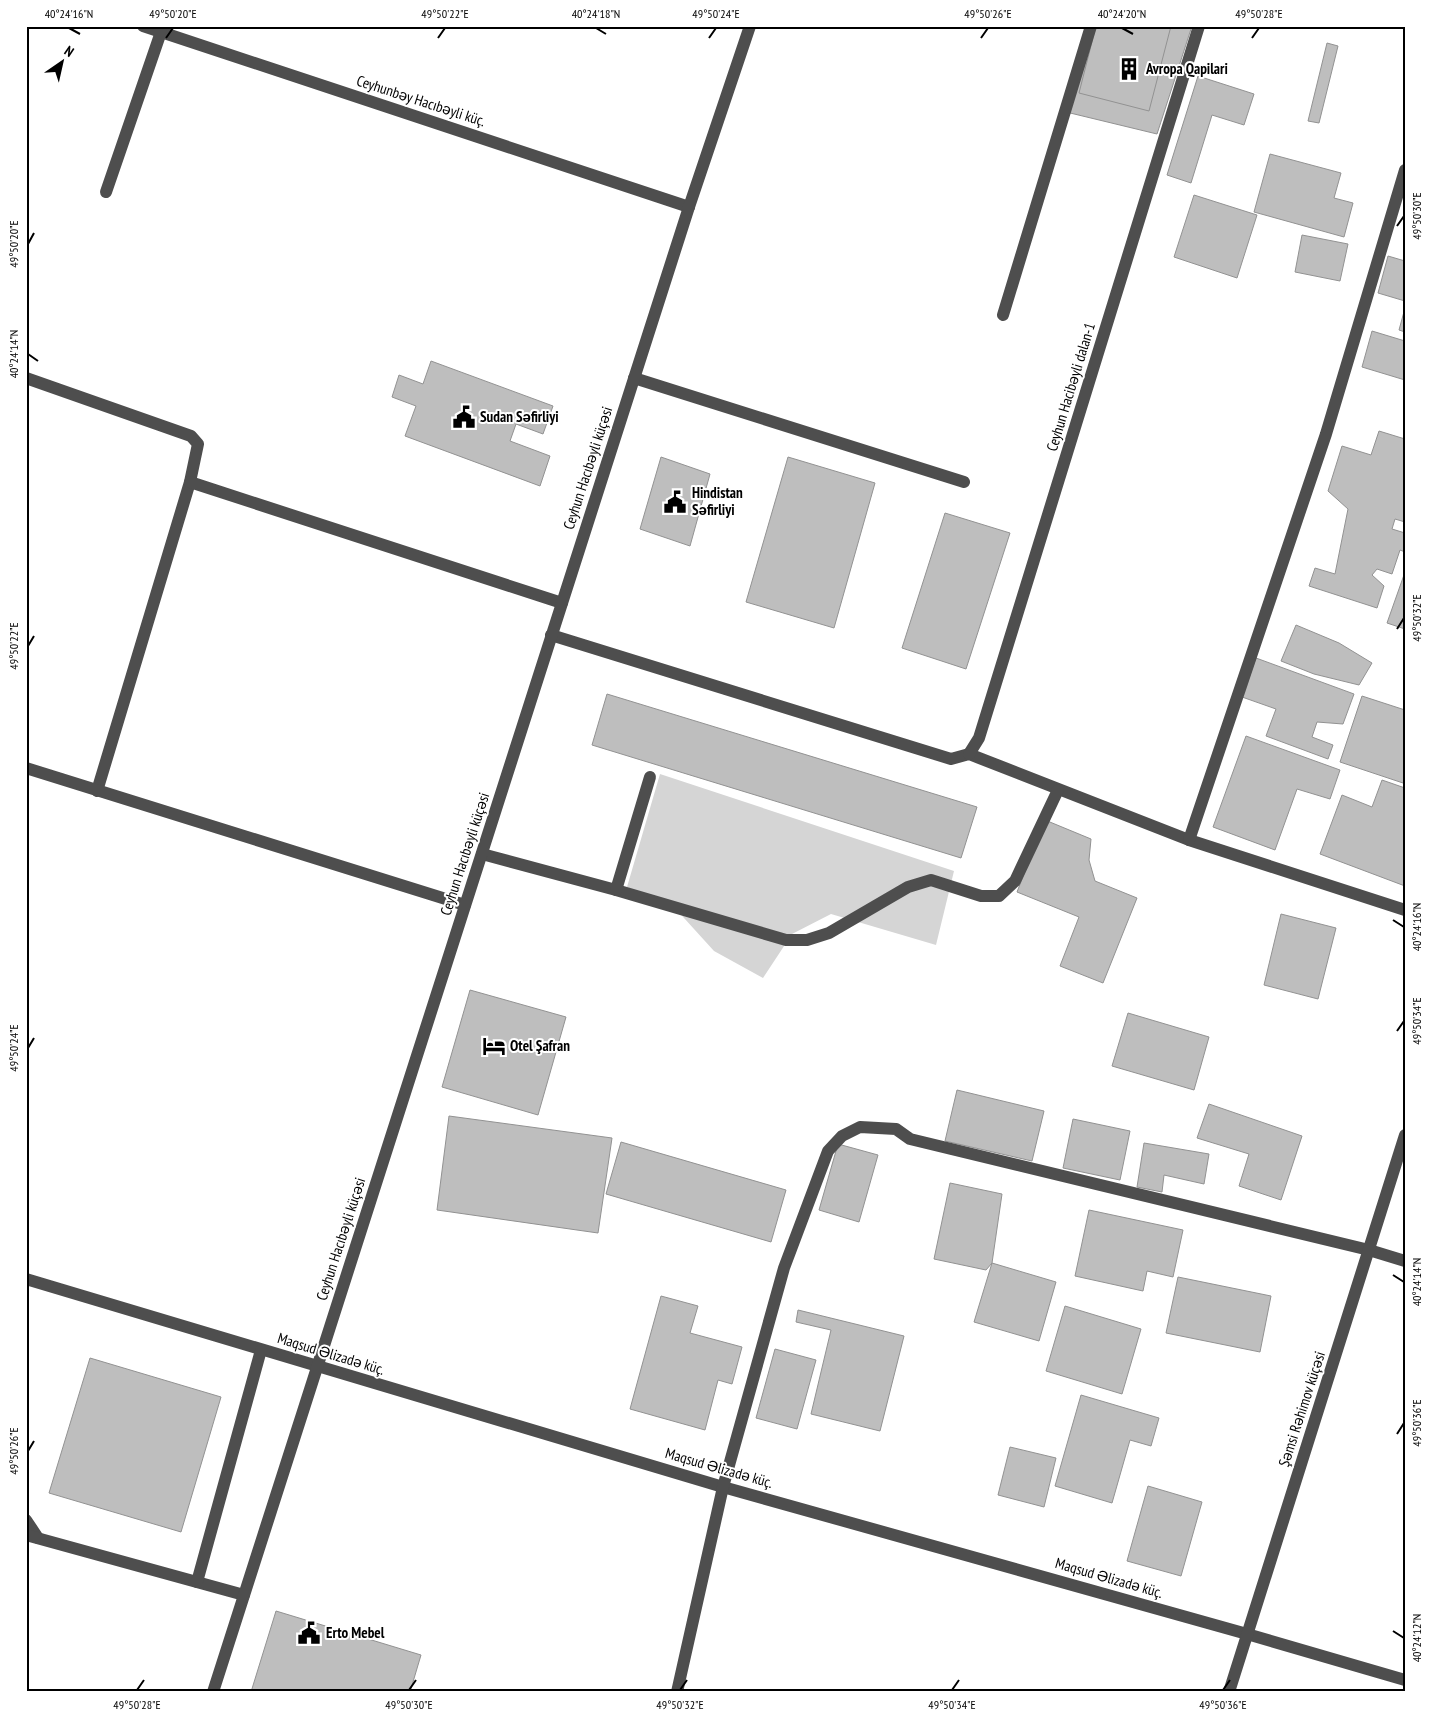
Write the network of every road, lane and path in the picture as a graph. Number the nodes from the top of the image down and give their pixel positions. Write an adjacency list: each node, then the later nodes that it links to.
1 (143, 26): 5 (street, Ceyhunbəy Hacıbəyli küç.)
2 (750, 26): 8 (street, Ceyhun Hacıbəyli küçəsi)
3 (1090, 26): 9 (street)
4 (1198, 26): 16 (street, Ceyhun Hacibəyli dalan-1)
5 (161, 32): 7 (street); 8 (street, Ceyhunbəy Hacıbəyli küç.)
6 (1405, 170): 21 (street)
7 (106, 192)
8 (689, 206): 11 (street, Ceyhun Hacıbəyli küçəsi)
9 (1003, 315)
10 (26, 378): 12 (street)
11 (634, 378): 13 (street); 14 (street, Ceyhun Hacıbəyli küçəsi)
12 (190, 482): 14 (street); 20 (street)
13 (964, 482)
14 (562, 603): 15 (street, Ceyhun Hacıbəyli küçəsi)
15 (551, 635): 16 (street); 22 (street, Ceyhun Hacıbəyli küçəsi)
16 (968, 754): 19 (street)
17 (26, 768): 20 (street)
18 (650, 777): 23 (street)
19 (1058, 790): 21 (street); 23 (street)
20 (97, 791): 24 (street)
21 (1189, 840): 25 (street)
22 (482, 854): 23 (street); 24 (street, Ceyhun Hacıbəyli küçəsi)
23 (616, 890)
24 (465, 905): 31 (street, Ceyhun Hacıbəyli küçəsi)
25 (1405, 910)
26 (1405, 1135): 27 (street, Şəmsi Rəhimov küçəsi)
27 (1369, 1250): 28 (street); 32 (street); 37 (street, Şəmsi Rəhimov küçəsi)
28 (1405, 1261)
29 (26, 1279): 30 (street, Maqsud Əlizadə küç.)
30 (262, 1350): 31 (street, Maqsud Əlizadə küç.); 35 (street)
31 (317, 1366): 32 (street, Maqsud Əlizadə küç.); 36 (street, Ceyhun Hacıbəyli küçəsi)
32 (723, 1487): 37 (street, Maqsud Əlizadə küç.); 40 (street)
33 (26, 1520): 34 (street)
34 (32, 1537): 35 (street)
35 (196, 1582): 36 (street)
36 (244, 1595): 39 (street, Ceyhun Hacıbəyli küçəsi)
37 (1247, 1634): 38 (street, Maqsud Əlizadə küç.); 41 (street, Şəmsi Rəhimov küçəsi)
38 (1405, 1680)
39 (213, 1692)
40 (677, 1692)
41 (1229, 1692)

